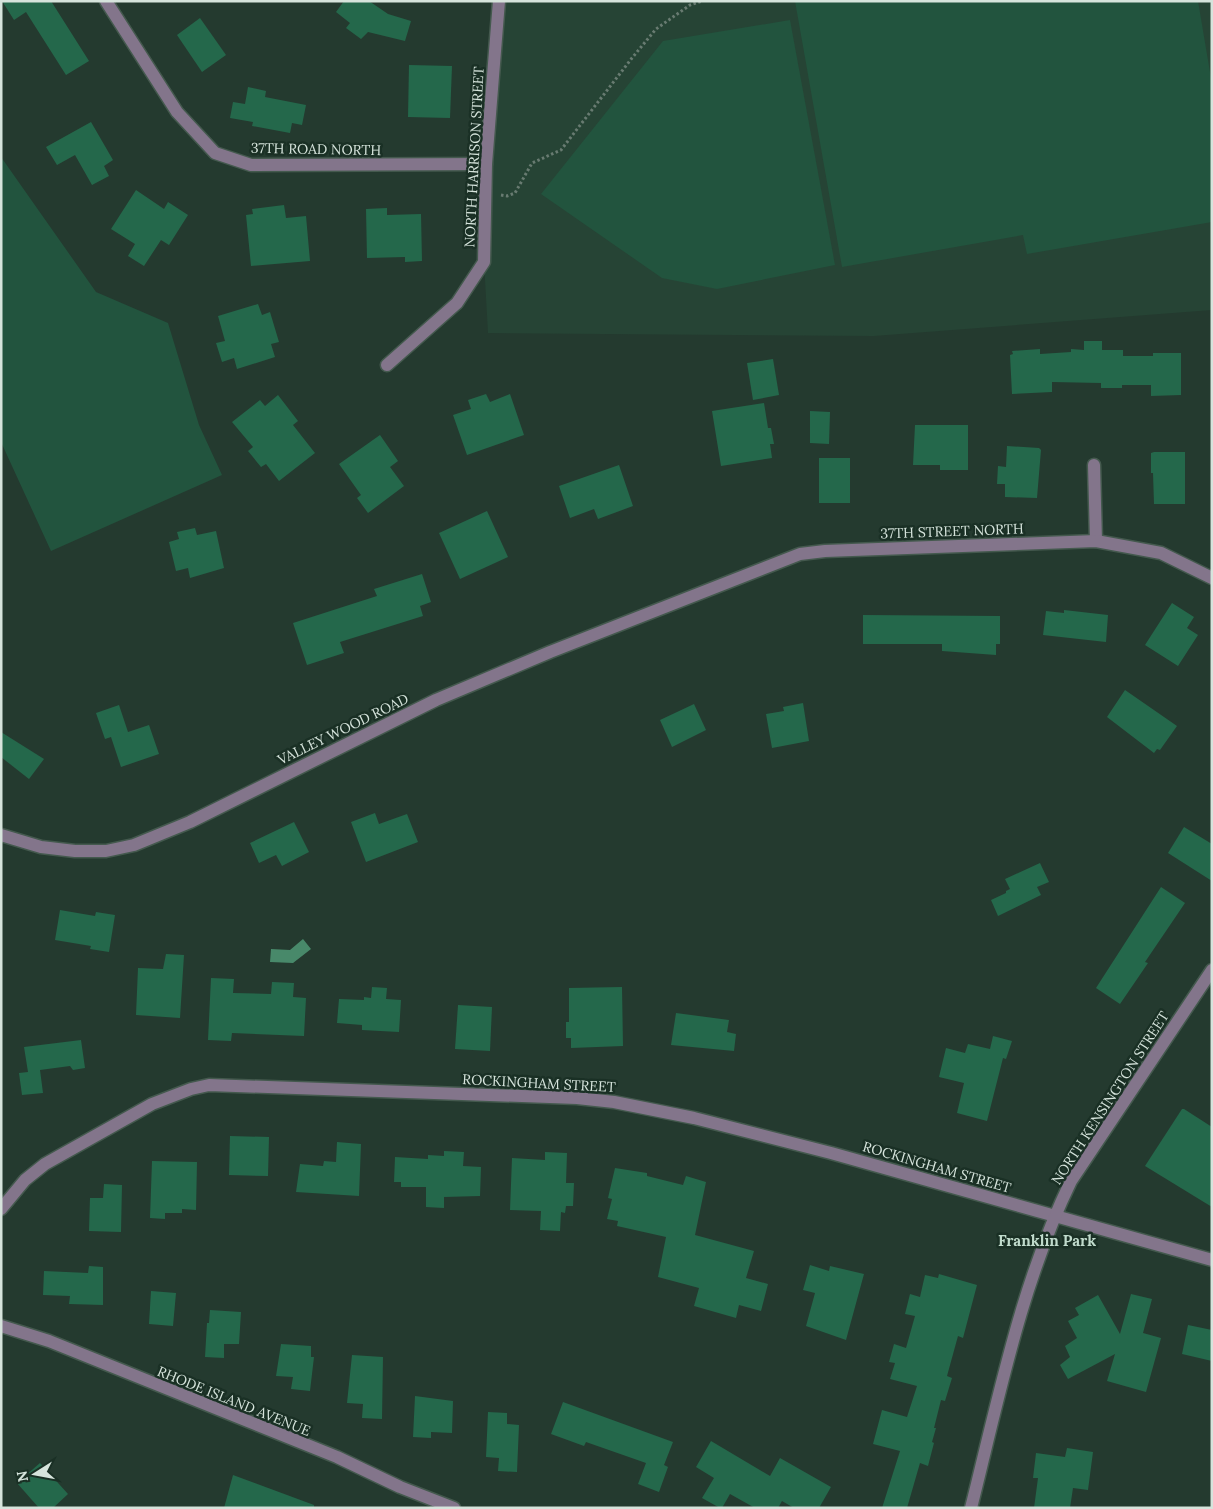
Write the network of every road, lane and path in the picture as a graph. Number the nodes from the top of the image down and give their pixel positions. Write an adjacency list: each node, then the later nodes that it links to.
1 (106, 1): 4 (street, 37TH ROAD NORTH)
2 (498, 1): 4 (street, NORTH HARRISON STREET)
3 (702, 1): 5 (path)
4 (486, 164): 5 (street, NORTH HARRISON STREET)
5 (485, 193): 6 (street, NORTH HARRISON STREET)
6 (387, 365)
7 (1094, 465): 8 (street)
8 (1096, 541): 9 (street, 37TH STREET NORTH); 10 (street, 37TH STREET NORTH)
9 (1212, 578)
10 (694, 595): 11 (street, VALLEY WOOD ROAD)
11 (1, 835)
12 (1212, 970): 14 (street, NORTH KENSINGTON STREET)
13 (1, 1209): 14 (street, ROCKINGHAM STREET)
14 (1054, 1216): 15 (street, ROCKINGHAM STREET); 18 (street, NORTH KENSINGTON STREET)
15 (1212, 1260)
16 (1, 1326): 17 (street, RHODE ISLAND AVENUE)
17 (454, 1508)
18 (971, 1508)

